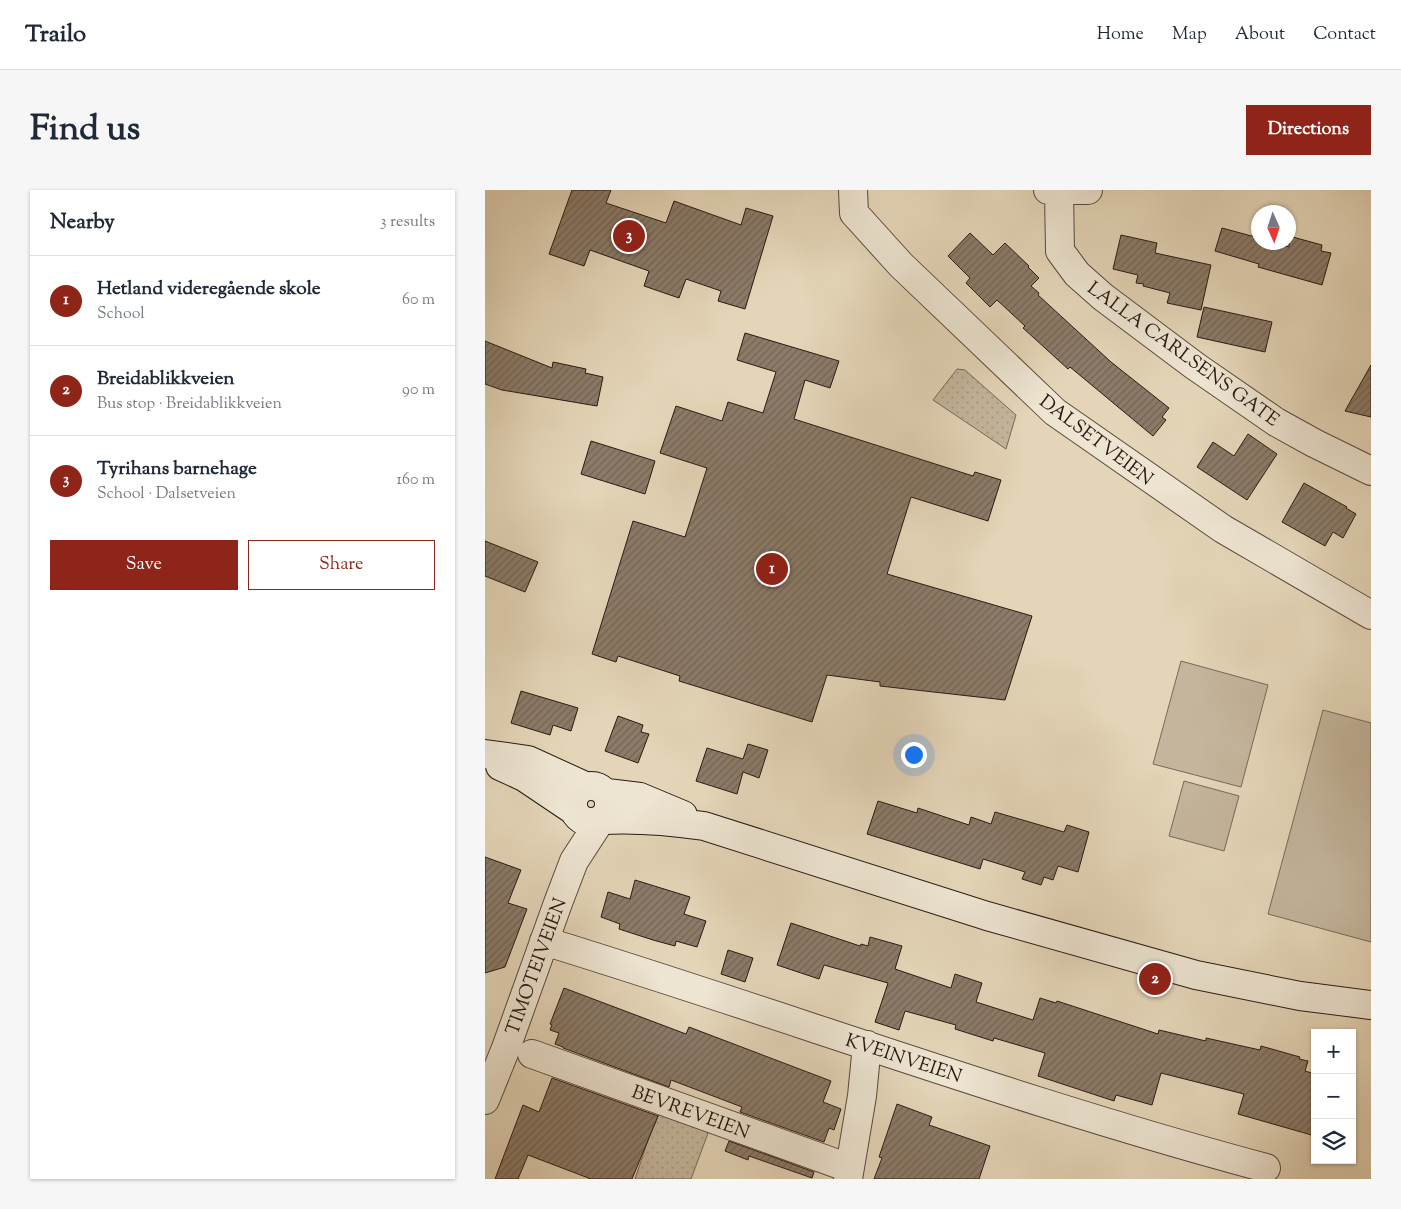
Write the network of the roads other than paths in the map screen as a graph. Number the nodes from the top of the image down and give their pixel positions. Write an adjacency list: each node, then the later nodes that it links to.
1 (853, 190): 6 (street, DALSETVEIEN)
2 (1048, 190): 4 (street)
3 (1089, 190): 4 (street)
4 (1059, 191): 5 (street, LALLA CARLSENS GATE)
5 (1371, 471)
6 (1371, 614)
7 (485, 754): 9 (street)
8 (485, 759): 9 (street)
9 (585, 800): 10 (street, TIMOTEIVEIEN); 11 (street); 12 (street, TIMOTEIVEIEN)
10 (601, 820): 11 (street); 12 (street, TIMOTEIVEIEN)
11 (704, 826): 14 (street)
12 (575, 861): 13 (street, TIMOTEIVEIEN)
13 (544, 941): 15 (street, KVEINVEIEN); 17 (street, TIMOTEIVEIEN)
14 (1371, 1005)
15 (867, 1045): 18 (street, KVEINVEIEN); 19 (street, BEVREVEIEN)
16 (532, 1054): 19 (street, BEVREVEIEN)
17 (485, 1100)
18 (1266, 1168)
19 (848, 1173)

